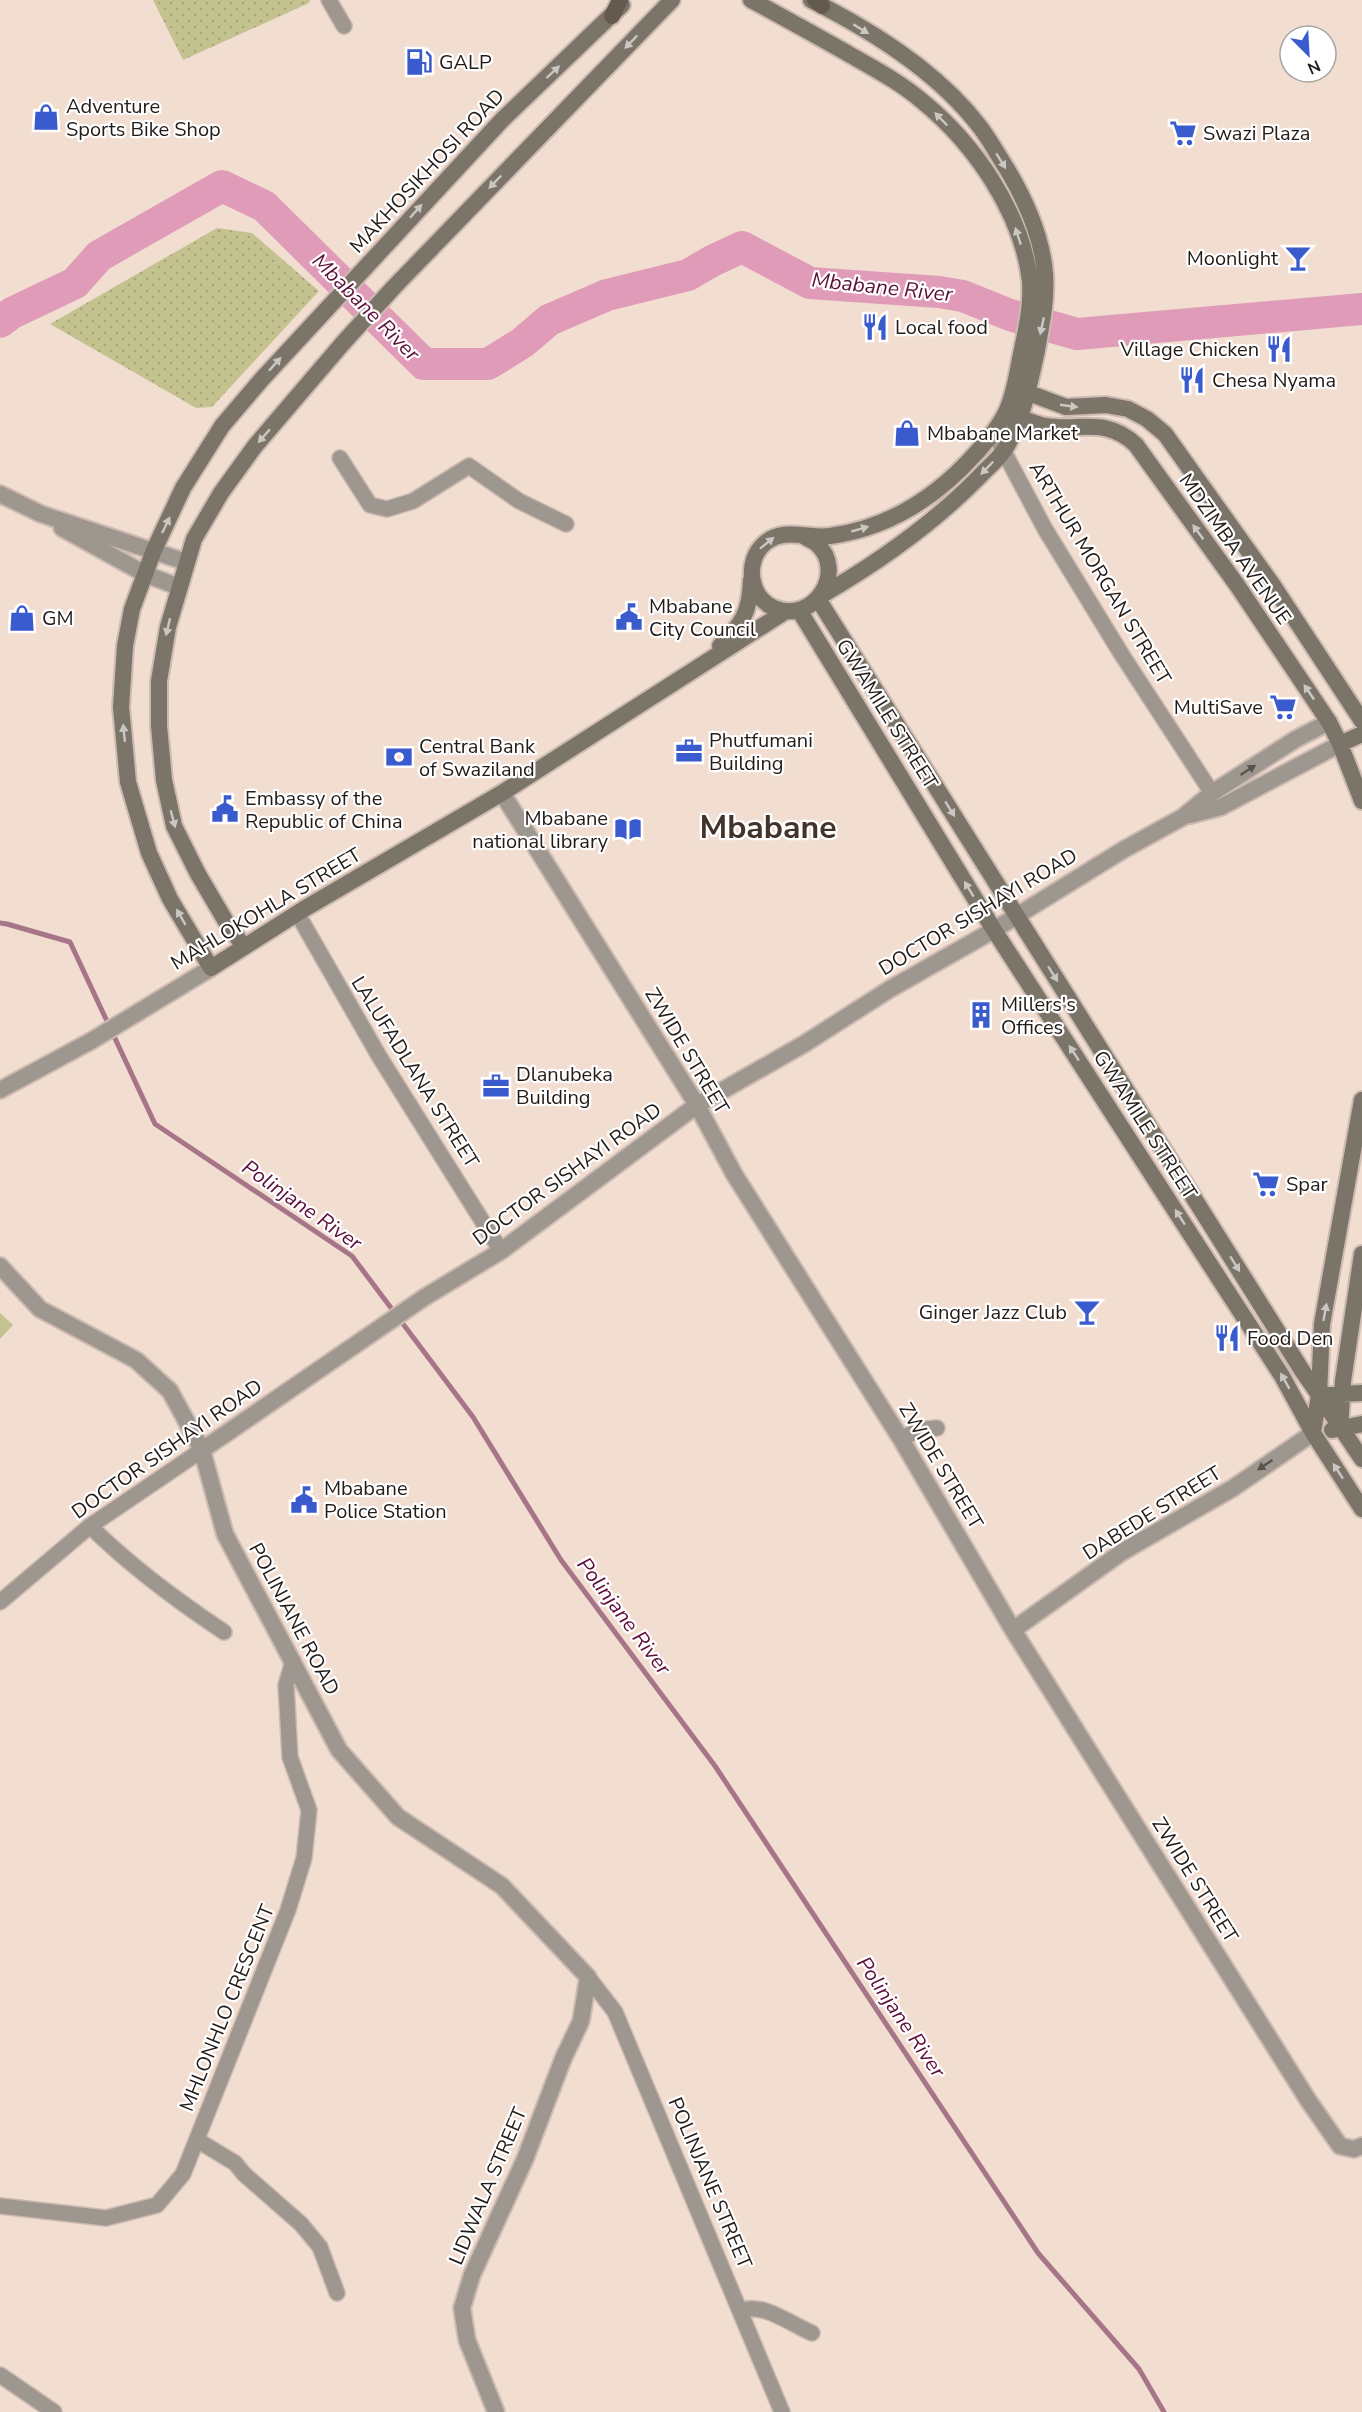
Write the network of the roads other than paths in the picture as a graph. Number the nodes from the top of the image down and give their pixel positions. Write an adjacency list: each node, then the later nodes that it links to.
1 (329, 0): 8 (street)
2 (620, 0): 7 (main road)
3 (627, 0): 7 (main road, MAKHOSIKHOSI ROAD)
4 (672, 0): 20 (main road, one-way to 20)
5 (751, 0): 9 (main road, one-way to 5)
6 (816, 2): 9 (main road, one-way to 9)
7 (612, 16): 19 (main road, MAKHOSIKHOSI ROAD, one-way to 7)
8 (344, 26)
9 (1037, 293): 10 (main road); 10 (main road, one-way to 10)
10 (1020, 390): 11 (main road); 27 (main road, MDZIMBA AVENUE, one-way to 27)
11 (1013, 414): 12 (main road); 13 (main road); 29 (main road, MDZIMBA AVENUE, one-way to 11)
12 (994, 432): 13 (street, ARTHUR MORGAN STREET); 18 (main road, one-way to 12)
13 (1005, 449): 24 (main road, one-way to 24); 33 (street, ARTHUR MORGAN STREET)
14 (339, 458): 17 (street)
15 (0, 494): 16 (street)
16 (41, 514): 19 (street); 21 (street)
17 (566, 524)
18 (802, 535): 22 (main road, one-way to 18); 24 (main road)
19 (154, 550): 20 (street); 21 (main road, MAKHOSIKHOSI ROAD)
20 (186, 562): 23 (main road)
21 (145, 574): 23 (street); 40 (main road, MAKHOSIKHOSI ROAD, one-way to 21)
22 (751, 578): 25 (main road); 26 (main road, MAHLOKOHLA STREET)
23 (179, 587): 39 (main road, one-way to 39)
24 (820, 597): 25 (main road); 37 (main road, GWAMILE STREET, one-way to 37)
25 (792, 611): 26 (main road, MAHLOKOHLA STREET); 38 (main road, GWAMILE STREET, one-way to 25)
26 (703, 664): 32 (main road, MAHLOKOHLA STREET)
27 (1358, 703): 28 (main road, MDZIMBA AVENUE); 29 (main road, DOCTOR SISHAYI ROAD)
28 (1362, 721)
29 (1329, 722): 31 (main road, MDZIMBA AVENUE); 33 (street, DOCTOR SISHAYI ROAD, one-way to 29)
30 (1362, 734): 31 (main road, DOCTOR SISHAYI ROAD)
31 (1340, 744): 34 (main road, MDZIMBA AVENUE); 35 (street, DOCTOR SISHAYI ROAD)
32 (502, 794): 36 (main road, MAHLOKOHLA STREET); 43 (street, ZWIDE STREET)
33 (1212, 794): 35 (street, DOCTOR SISHAYI ROAD)
34 (1362, 801)
35 (1184, 817): 37 (street, DOCTOR SISHAYI ROAD)
36 (297, 913): 39 (main road, MAHLOKOHLA STREET); 44 (street, LALUFADLANA STREET)
37 (1017, 916): 38 (street, DOCTOR SISHAYI ROAD); 48 (main road, GWAMILE STREET, one-way to 48)
38 (994, 930): 43 (street, DOCTOR SISHAYI ROAD); 55 (main road, GWAMILE STREET, one-way to 38)
39 (244, 947): 40 (main road, MAHLOKOHLA STREET)
40 (211, 968): 41 (street, MAHLOKOHLA STREET)
41 (0, 1090)
42 (1362, 1100): 47 (main road, one-way to 42)
43 (697, 1105): 44 (street, DOCTOR SISHAYI ROAD); 56 (street, ZWIDE STREET)
44 (501, 1251): 57 (street, DOCTOR SISHAYI ROAD)
45 (1362, 1254): 50 (main road)
46 (0, 1266): 57 (street, POLINJANE ROAD)
47 (1320, 1365): 48 (main road); 51 (main road)
48 (1303, 1372): 51 (main road, GWAMILE STREET)
49 (1362, 1392): 50 (main road)
50 (1342, 1394): 51 (main road); 54 (main road)
51 (1319, 1395): 54 (main road, GWAMILE STREET); 55 (main road)
52 (1362, 1424): 54 (main road)
53 (937, 1428): 56 (street)
54 (1340, 1429): 55 (main road); 58 (main road, GWAMILE STREET)
55 (1313, 1432): 59 (main road, GWAMILE STREET, one-way to 55); 62 (street, DABEDE STREET, one-way to 62)
56 (901, 1439): 62 (street, ZWIDE STREET)
57 (202, 1450): 60 (street, DOCTOR SISHAYI ROAD); 64 (street, POLINJANE ROAD)
58 (1362, 1459)
59 (1362, 1509)
60 (90, 1526): 61 (street, DOCTOR SISHAYI ROAD); 63 (street)
61 (0, 1602)
62 (1013, 1630): 67 (street, ZWIDE STREET)
63 (224, 1632)
64 (293, 1661): 65 (street, POLINJANE ROAD); 66 (street, MHLONHLO CRESCENT)
65 (588, 1977): 70 (street, POLINJANE STREET); 74 (street, LIDWALA STREET)
66 (197, 2140): 68 (street, MHLONHLO CRESCENT); 69 (street)
67 (1358, 2147)
68 (0, 2206)
69 (337, 2293)
70 (740, 2311): 71 (street); 75 (street, POLINJANE STREET)
71 (812, 2333)
72 (0, 2374): 73 (street)
73 (54, 2412)
74 (496, 2412)
75 (782, 2412)

